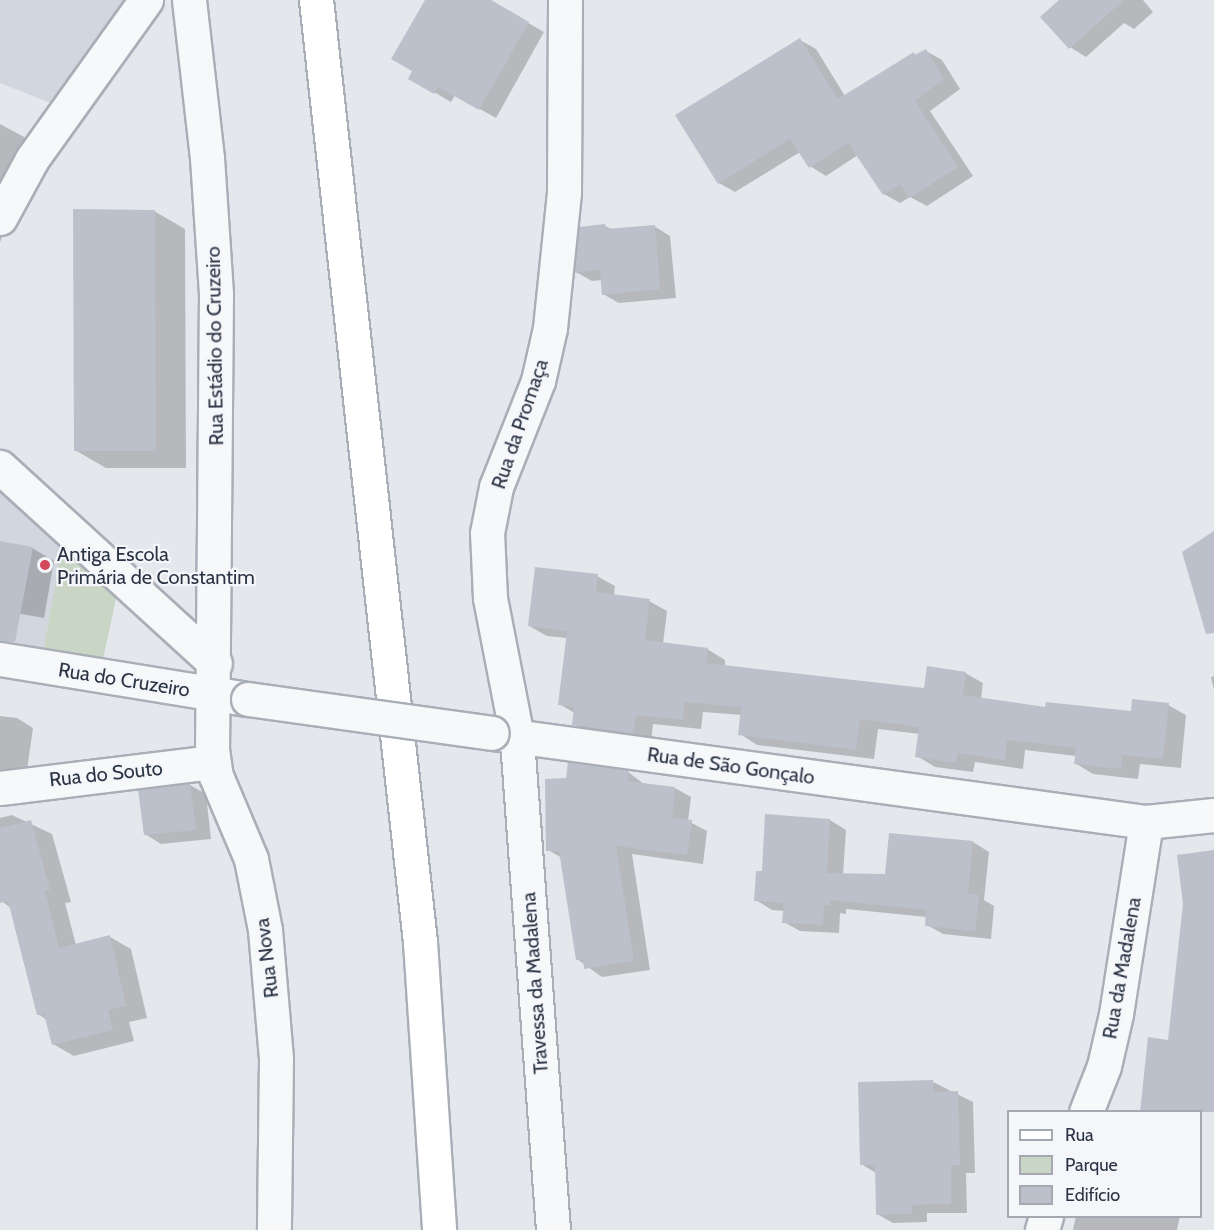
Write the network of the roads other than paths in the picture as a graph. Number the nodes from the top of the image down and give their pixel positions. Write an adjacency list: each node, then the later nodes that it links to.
1 (146, 0): 5 (street)
2 (189, 0): 8 (street, Rua Estádio do Cruzeiro)
3 (316, 0): 17 (main road)
4 (565, 0): 10 (street, Rua da Promaça)
5 (0, 218)
6 (0, 467): 8 (street)
7 (0, 659): 8 (street, Rua do Cruzeiro)
8 (214, 678): 9 (street, Rua do Cruzeiro); 11 (street, Rua Nova)
9 (248, 699): 10 (street, Rua de São Gonçalo, bridge)
10 (505, 735): 14 (street, Rua de São Gonçalo); 18 (street, Travessa da Madalena)
11 (213, 762): 12 (street, Rua do Souto); 16 (street, Rua Nova)
12 (0, 788)
13 (1214, 815): 14 (street, Rua de São Gonçalo)
14 (1146, 822): 15 (street, Rua da Madalena)
15 (1087, 1110)
16 (274, 1230)
17 (439, 1230)
18 (553, 1230)

